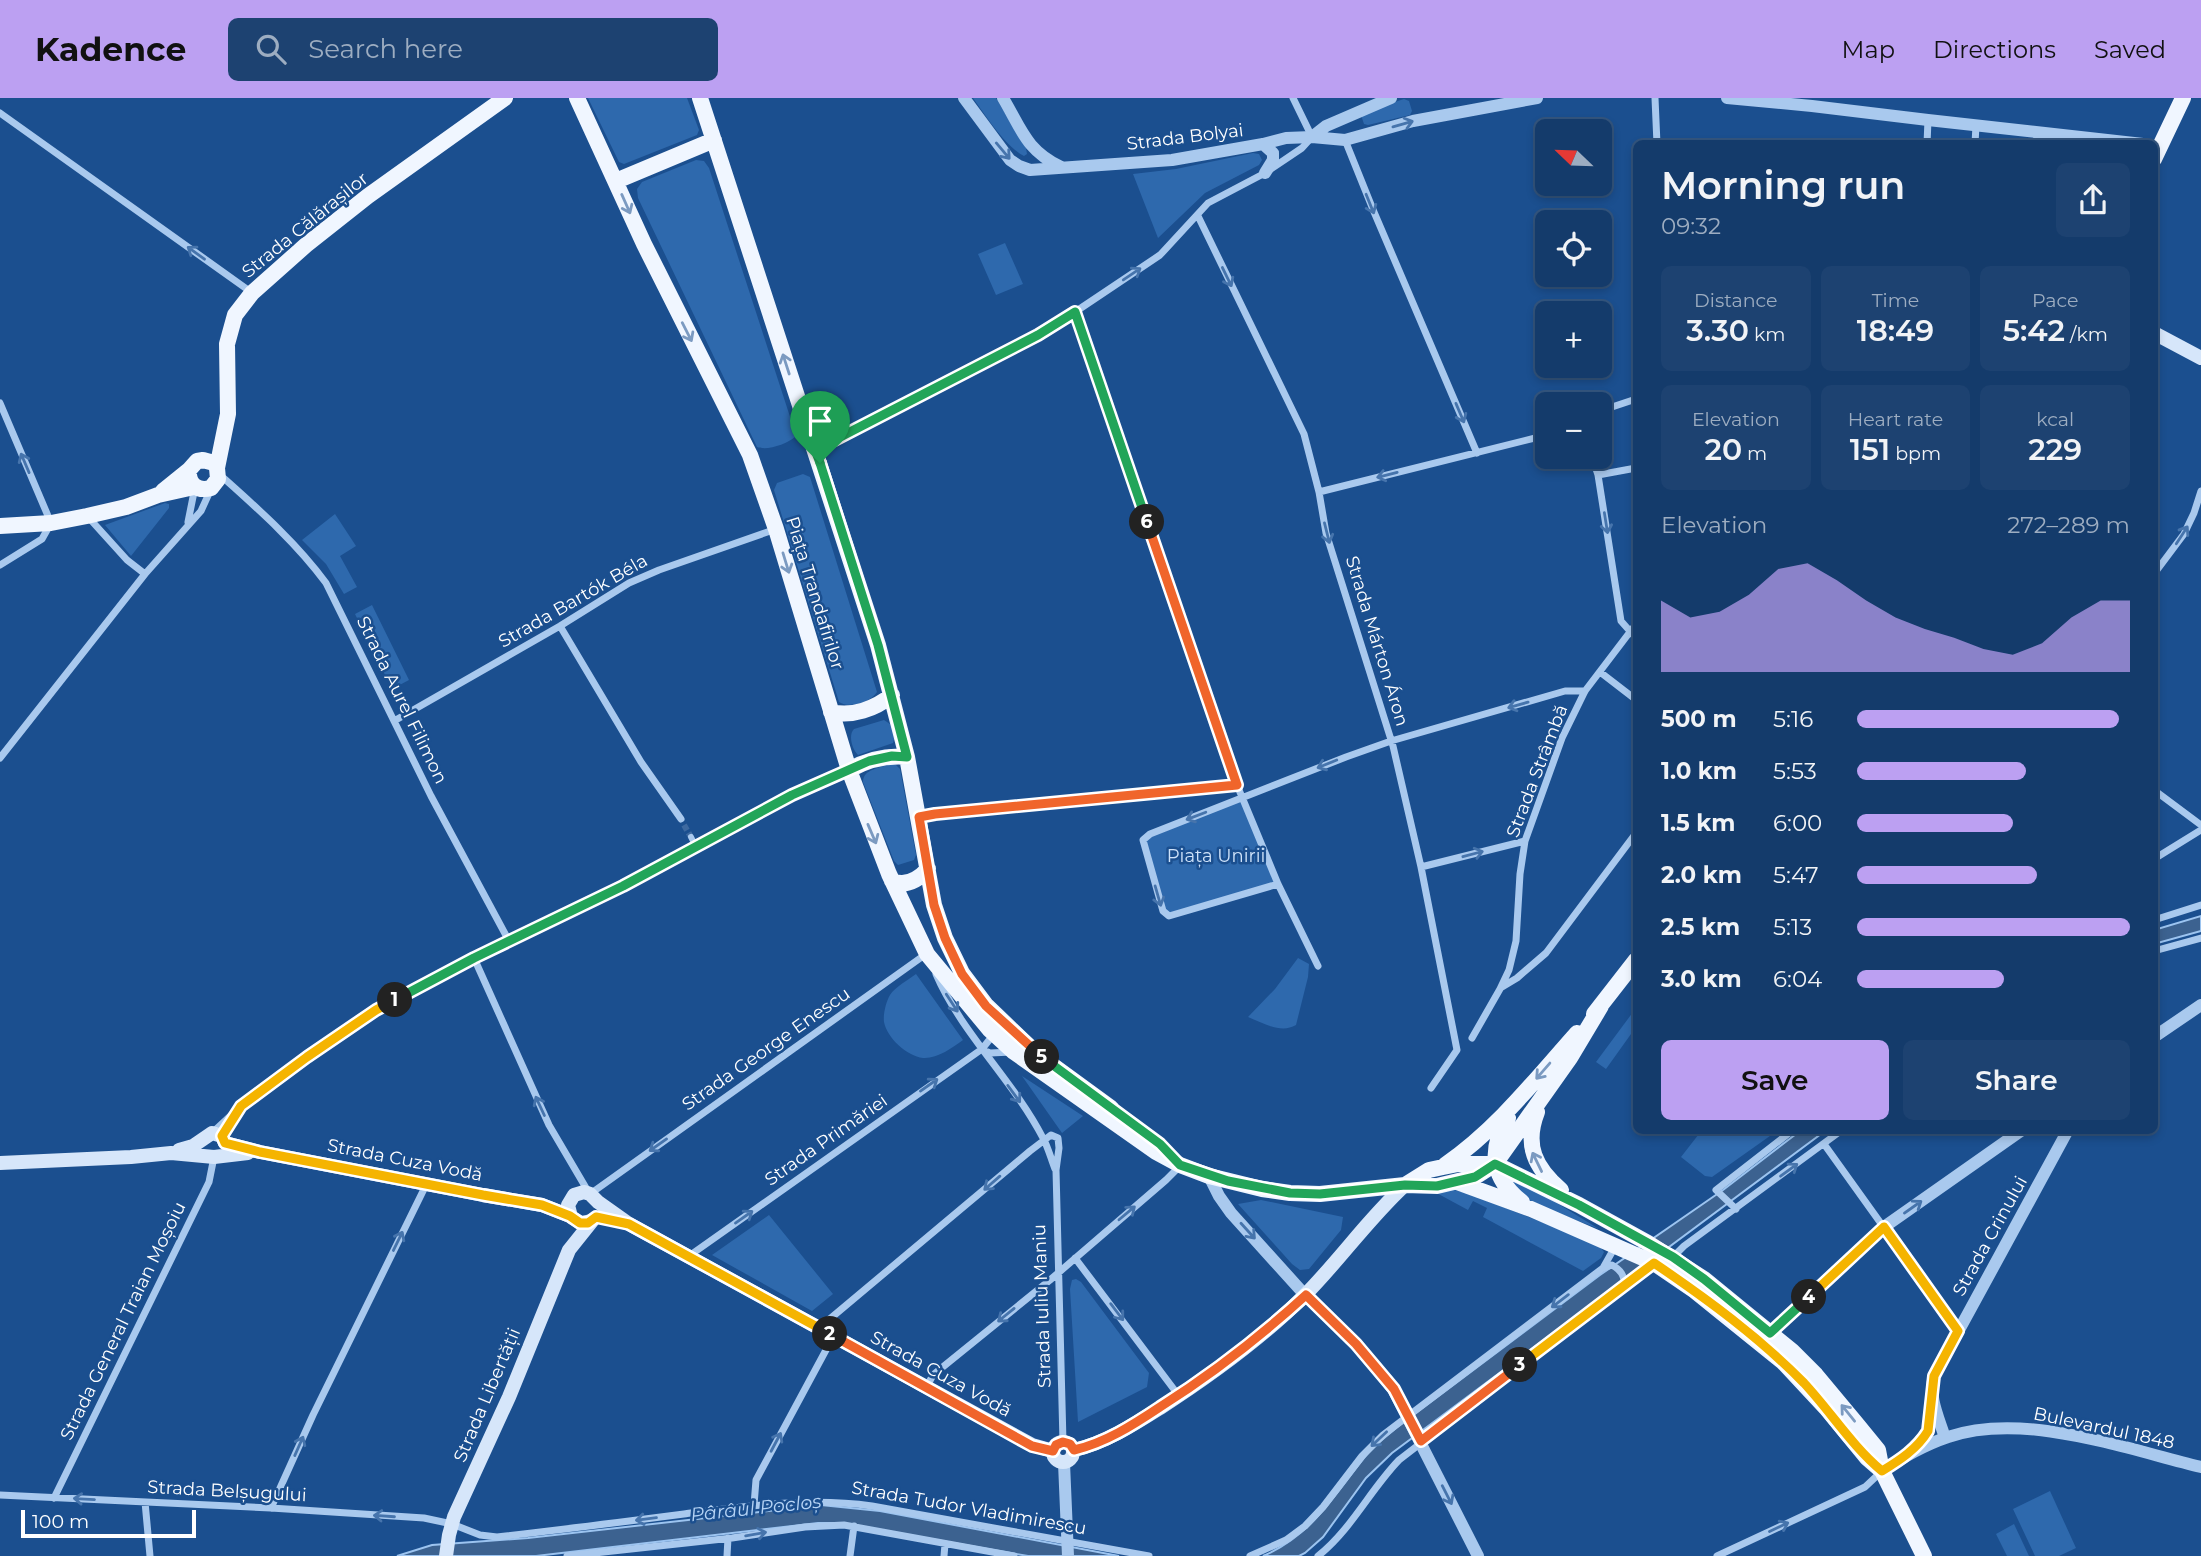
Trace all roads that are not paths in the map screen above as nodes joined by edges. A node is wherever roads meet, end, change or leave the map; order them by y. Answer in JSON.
{"nodes":[{"id":1,"x":505,"y":98,"type":"edge"},
{"id":2,"x":577,"y":98,"type":"edge"},
{"id":3,"x":700,"y":98,"type":"edge"},
{"id":4,"x":964,"y":98,"type":"edge"},
{"id":5,"x":1003,"y":98,"type":"edge"},
{"id":6,"x":1293,"y":98,"type":"edge"},
{"id":7,"x":1391,"y":98,"type":"edge"},
{"id":8,"x":1537,"y":98,"type":"edge"},
{"id":9,"x":1655,"y":98,"type":"edge"},
{"id":10,"x":1727,"y":98,"type":"edge"},
{"id":11,"x":1817,"y":98,"type":"edge"},
{"id":12,"x":2183,"y":98,"type":"edge"},
{"id":13,"x":0,"y":113,"type":"edge"},
{"id":14,"x":1872,"y":114,"type":"junction"},
{"id":15,"x":1351,"y":116,"type":"junction"},
{"id":16,"x":1928,"y":120,"type":"junction"},
{"id":17,"x":1976,"y":125,"type":"junction"},
{"id":18,"x":1312,"y":137,"type":"junction"},
{"id":19,"x":714,"y":140,"type":"junction"},
{"id":20,"x":1345,"y":140,"type":"junction"},
{"id":21,"x":1657,"y":140,"type":"edge"},
{"id":22,"x":1927,"y":140,"type":"edge"},
{"id":23,"x":1975,"y":140,"type":"edge"},
{"id":24,"x":2108,"y":140,"type":"edge"},
{"id":25,"x":1263,"y":144,"type":"junction"},
{"id":26,"x":2158,"y":146,"type":"edge"},
{"id":27,"x":1061,"y":167,"type":"junction"},
{"id":28,"x":1265,"y":173,"type":"junction"},
{"id":29,"x":616,"y":181,"type":"junction"},
{"id":30,"x":1198,"y":216,"type":"junction"},
{"id":31,"x":251,"y":293,"type":"junction"},
{"id":32,"x":1075,"y":312,"type":"junction"},
{"id":33,"x":2158,"y":335,"type":"edge"},
{"id":34,"x":2201,"y":358,"type":"edge"},
{"id":35,"x":1633,"y":400,"type":"edge"},
{"id":36,"x":0,"y":403,"type":"edge"},
{"id":37,"x":1612,"y":407,"type":"edge"},
{"id":38,"x":1535,"y":438,"type":"edge"},
{"id":39,"x":815,"y":450,"type":"junction"},
{"id":40,"x":1478,"y":453,"type":"junction"},
{"id":41,"x":1596,"y":469,"type":"edge"},
{"id":42,"x":1633,"y":469,"type":"edge"},
{"id":43,"x":190,"y":470,"type":"junction"},
{"id":44,"x":213,"y":474,"type":"junction"},
{"id":45,"x":1598,"y":475,"type":"junction"},
{"id":46,"x":194,"y":487,"type":"junction"},
{"id":47,"x":2201,"y":491,"type":"edge"},
{"id":48,"x":1319,"y":492,"type":"junction"},
{"id":49,"x":158,"y":495,"type":"junction"},
{"id":50,"x":87,"y":516,"type":"junction"},
{"id":51,"x":51,"y":523,"type":"junction"},
{"id":52,"x":188,"y":523,"type":"junction"},
{"id":53,"x":0,"y":526,"type":"edge"},
{"id":54,"x":776,"y":529,"type":"junction"},
{"id":55,"x":2158,"y":561,"type":"edge"},
{"id":56,"x":0,"y":565,"type":"edge"},
{"id":57,"x":145,"y":574,"type":"junction"},
{"id":58,"x":560,"y":626,"type":"junction"},
{"id":59,"x":1633,"y":628,"type":"edge"},
{"id":60,"x":1630,"y":631,"type":"junction"},
{"id":61,"x":1633,"y":634,"type":"edge"},
{"id":62,"x":1600,"y":672,"type":"junction"},
{"id":63,"x":1585,"y":691,"type":"junction"},
{"id":64,"x":892,"y":695,"type":"junction"},
{"id":65,"x":1633,"y":697,"type":"edge"},
{"id":66,"x":831,"y":712,"type":"junction"},
{"id":67,"x":394,"y":721,"type":"junction"},
{"id":68,"x":1391,"y":741,"type":"junction"},
{"id":69,"x":907,"y":757,"type":"junction"},
{"id":70,"x":0,"y":758,"type":"edge"},
{"id":71,"x":849,"y":770,"type":"junction"},
{"id":72,"x":1237,"y":785,"type":"junction"},
{"id":73,"x":2158,"y":793,"type":"edge"},
{"id":74,"x":1242,"y":798,"type":"junction"},
{"id":75,"x":919,"y":817,"type":"junction"},
{"id":76,"x":682,"y":822,"type":"tunnel mouth"},
{"id":77,"x":2201,"y":827,"type":"edge"},
{"id":78,"x":1633,"y":837,"type":"edge"},
{"id":79,"x":691,"y":838,"type":"tunnel mouth"},
{"id":80,"x":1525,"y":841,"type":"junction"},
{"id":81,"x":696,"y":847,"type":"junction"},
{"id":82,"x":2158,"y":856,"type":"edge"},
{"id":83,"x":1421,"y":867,"type":"junction"},
{"id":84,"x":928,"y":869,"type":"junction"},
{"id":85,"x":892,"y":881,"type":"junction"},
{"id":86,"x":1278,"y":884,"type":"junction"},
{"id":87,"x":2201,"y":905,"type":"edge"},
{"id":88,"x":2158,"y":919,"type":"edge"},
{"id":89,"x":2201,"y":938,"type":"edge"},
{"id":90,"x":509,"y":941,"type":"junction"},
{"id":91,"x":2158,"y":950,"type":"edge"},
{"id":92,"x":927,"y":954,"type":"junction"},
{"id":93,"x":474,"y":958,"type":"junction"},
{"id":94,"x":1633,"y":964,"type":"edge"},
{"id":95,"x":1318,"y":966,"type":"dead end"},
{"id":96,"x":962,"y":974,"type":"junction"},
{"id":97,"x":1502,"y":987,"type":"junction"},
{"id":98,"x":2201,"y":1004,"type":"edge"},
{"id":99,"x":1601,"y":1006,"type":"junction"},
{"id":100,"x":995,"y":1014,"type":"junction"},
{"id":101,"x":992,"y":1032,"type":"junction"},
{"id":102,"x":2158,"y":1034,"type":"edge"},
{"id":103,"x":1472,"y":1038,"type":"dead end"},
{"id":104,"x":982,"y":1049,"type":"junction"},
{"id":105,"x":1014,"y":1052,"type":"junction"},
{"id":106,"x":1431,"y":1088,"type":"dead end"},
{"id":107,"x":1519,"y":1101,"type":"junction"},
{"id":108,"x":1540,"y":1103,"type":"junction"},
{"id":109,"x":1788,"y":1134,"type":"edge"},
{"id":110,"x":1837,"y":1134,"type":"edge"},
{"id":111,"x":2016,"y":1134,"type":"edge"},
{"id":112,"x":2066,"y":1134,"type":"edge"},
{"id":113,"x":1044,"y":1139,"type":"junction"},
{"id":114,"x":1824,"y":1144,"type":"junction"},
{"id":115,"x":215,"y":1145,"type":"junction"},
{"id":116,"x":0,"y":1163,"type":"edge"},
{"id":117,"x":1495,"y":1164,"type":"junction"},
{"id":118,"x":1180,"y":1165,"type":"junction"},
{"id":119,"x":1443,"y":1167,"type":"junction"},
{"id":120,"x":575,"y":1169,"type":"junction"},
{"id":121,"x":1056,"y":1170,"type":"junction"},
{"id":122,"x":1209,"y":1176,"type":"junction"},
{"id":123,"x":1454,"y":1182,"type":"junction"},
{"id":124,"x":426,"y":1185,"type":"junction"},
{"id":125,"x":1405,"y":1185,"type":"junction"},
{"id":126,"x":585,"y":1196,"type":"junction"},
{"id":127,"x":542,"y":1205,"type":"junction"},
{"id":128,"x":1579,"y":1205,"type":"junction"},
{"id":129,"x":1531,"y":1209,"type":"junction"},
{"id":130,"x":1736,"y":1209,"type":"junction"},
{"id":131,"x":571,"y":1216,"type":"junction"},
{"id":132,"x":594,"y":1219,"type":"junction"},
{"id":133,"x":629,"y":1224,"type":"junction"},
{"id":134,"x":1884,"y":1227,"type":"junction"},
{"id":135,"x":1616,"y":1245,"type":"junction"},
{"id":136,"x":569,"y":1250,"type":"junction"},
{"id":137,"x":688,"y":1256,"type":"junction"},
{"id":138,"x":1673,"y":1257,"type":"junction"},
{"id":139,"x":1075,"y":1258,"type":"junction"},
{"id":140,"x":1654,"y":1263,"type":"junction"},
{"id":141,"x":1603,"y":1268,"type":"junction"},
{"id":142,"x":1059,"y":1272,"type":"junction"},
{"id":143,"x":1625,"y":1286,"type":"junction"},
{"id":144,"x":1306,"y":1295,"type":"junction"},
{"id":145,"x":819,"y":1328,"type":"junction"},
{"id":146,"x":1958,"y":1331,"type":"junction"},
{"id":147,"x":1770,"y":1333,"type":"junction"},
{"id":148,"x":833,"y":1336,"type":"junction"},
{"id":149,"x":925,"y":1388,"type":"junction"},
{"id":150,"x":1179,"y":1396,"type":"junction"},
{"id":151,"x":1932,"y":1398,"type":"junction"},
{"id":152,"x":1407,"y":1417,"type":"junction"},
{"id":153,"x":1419,"y":1438,"type":"junction"},
{"id":154,"x":1945,"y":1438,"type":"junction"},
{"id":155,"x":1063,"y":1448,"type":"junction"},
{"id":156,"x":1910,"y":1452,"type":"junction"},
{"id":157,"x":1064,"y":1463,"type":"joint"},
{"id":158,"x":2201,"y":1467,"type":"edge"},
{"id":159,"x":1882,"y":1471,"type":"junction"},
{"id":160,"x":0,"y":1495,"type":"edge"},
{"id":161,"x":54,"y":1498,"type":"junction"},
{"id":162,"x":145,"y":1502,"type":"junction"},
{"id":163,"x":754,"y":1505,"type":"junction"},
{"id":164,"x":271,"y":1508,"type":"junction"},
{"id":165,"x":452,"y":1524,"type":"junction"},
{"id":166,"x":853,"y":1526,"type":"junction"},
{"id":167,"x":727,"y":1538,"type":"junction"},
{"id":168,"x":946,"y":1544,"type":"junction"},
{"id":169,"x":1068,"y":1548,"type":"edge"},
{"id":170,"x":446,"y":1549,"type":"edge"},
{"id":171,"x":150,"y":1556,"type":"edge"},
{"id":172,"x":567,"y":1556,"type":"edge"},
{"id":173,"x":727,"y":1556,"type":"edge"},
{"id":174,"x":850,"y":1556,"type":"edge"},
{"id":175,"x":944,"y":1556,"type":"edge"},
{"id":176,"x":1014,"y":1556,"type":"edge"},
{"id":177,"x":1149,"y":1556,"type":"edge"},
{"id":178,"x":1250,"y":1556,"type":"edge"},
{"id":179,"x":1318,"y":1556,"type":"edge"},
{"id":180,"x":1478,"y":1556,"type":"edge"},
{"id":181,"x":1717,"y":1556,"type":"edge"},
{"id":182,"x":1924,"y":1556,"type":"edge"}],
"edges":[{"from":1,"to":31,"type":"main road","name":"Strada Călărașilor"},
{"from":2,"to":29,"type":"main road","name":"Piața Trandafirilor"},
{"from":3,"to":19,"type":"main road"},
{"from":4,"to":27,"type":"street","name":"Strada Bolyai","one_way":true},
{"from":5,"to":27,"type":"street"},
{"from":6,"to":18,"type":"street"},
{"from":7,"to":15,"type":"street","name":"Strada Bolyai"},
{"from":20,"to":8,"type":"street","name":"Strada Bolyai","one_way":true},
{"from":9,"to":21,"type":"street"},
{"from":10,"to":14,"type":"street"},
{"from":11,"to":14,"type":"street"},
{"from":12,"to":26,"type":"main road"},
{"from":31,"to":13,"type":"street","one_way":true},
{"from":14,"to":16,"type":"street"},
{"from":15,"to":18,"type":"street","name":"Strada Bolyai"},
{"from":15,"to":20,"type":"street"},
{"from":16,"to":17,"type":"street"},
{"from":16,"to":22,"type":"street"},
{"from":17,"to":23,"type":"street"},
{"from":17,"to":24,"type":"street"},
{"from":18,"to":20,"type":"street","name":"Strada Bolyai"},
{"from":18,"to":25,"type":"street","name":"Strada Bolyai"},
{"from":18,"to":28,"type":"street","name":"Strada Bolyai"},
{"from":19,"to":29,"type":"main road"},
{"from":39,"to":19,"type":"main road","one_way":true},
{"from":20,"to":40,"type":"street","one_way":true},
{"from":25,"to":27,"type":"street","name":"Strada Bolyai"},
{"from":25,"to":28,"type":"street"},
{"from":28,"to":30,"type":"street","name":"Strada Bolyai"},
{"from":29,"to":54,"type":"main road","name":"Piața Trandafirilor","one_way":true},
{"from":32,"to":30,"type":"street","name":"Strada Bolyai","one_way":true},
{"from":30,"to":48,"type":"street","name":"Strada Márton Áron","one_way":true},
{"from":31,"to":44,"type":"main road","name":"Strada Călărașilor"},
{"from":32,"to":39,"type":"street","name":"Strada Bolyai"},
{"from":32,"to":72,"type":"street"},
{"from":33,"to":34,"type":"main road"},
{"from":35,"to":37,"type":"street"},
{"from":51,"to":36,"type":"street","one_way":true},
{"from":38,"to":40,"type":"street"},
{"from":39,"to":64,"type":"main road"},
{"from":40,"to":48,"type":"street","one_way":true},
{"from":41,"to":45,"type":"street"},
{"from":42,"to":45,"type":"street"},
{"from":43,"to":44,"type":"main road","name":"Strada Călărașilor"},
{"from":43,"to":46,"type":"main road"},
{"from":43,"to":49,"type":"main road"},
{"from":44,"to":46,"type":"main road"},
{"from":44,"to":52,"type":"street"},
{"from":44,"to":67,"type":"street","name":"Strada Aurel Filimon"},
{"from":45,"to":60,"type":"street","one_way":true},
{"from":46,"to":49,"type":"main road"},
{"from":46,"to":52,"type":"street"},
{"from":55,"to":47,"type":"street","one_way":true},
{"from":48,"to":68,"type":"street","name":"Strada Márton Áron","one_way":true},
{"from":49,"to":50,"type":"main road"},
{"from":50,"to":51,"type":"main road"},
{"from":50,"to":57,"type":"street"},
{"from":51,"to":53,"type":"main road"},
{"from":51,"to":56,"type":"street"},
{"from":52,"to":57,"type":"street"},
{"from":54,"to":58,"type":"street","name":"Strada Bartók Béla"},
{"from":54,"to":66,"type":"main road","name":"Piața Trandafirilor","one_way":true},
{"from":57,"to":70,"type":"street"},
{"from":58,"to":67,"type":"street","name":"Strada Bartók Béla"},
{"from":58,"to":76,"type":"street"},
{"from":59,"to":60,"type":"street","name":"Strada Strâmbă"},
{"from":60,"to":61,"type":"street"},
{"from":60,"to":62,"type":"street","name":"Strada Strâmbă"},
{"from":62,"to":63,"type":"street","name":"Strada Strâmbă"},
{"from":62,"to":65,"type":"street"},
{"from":63,"to":68,"type":"street","one_way":true},
{"from":63,"to":80,"type":"street","name":"Strada Strâmbă"},
{"from":64,"to":66,"type":"main road"},
{"from":64,"to":69,"type":"main road"},
{"from":66,"to":71,"type":"main road","name":"Piața Trandafirilor"},
{"from":67,"to":90,"type":"street","name":"Strada Aurel Filimon"},
{"from":68,"to":74,"type":"street","one_way":true},
{"from":68,"to":83,"type":"street","name":"Strada Márton Áron"},
{"from":69,"to":71,"type":"main road"},
{"from":69,"to":75,"type":"main road"},
{"from":71,"to":81,"type":"street"},
{"from":71,"to":85,"type":"main road","name":"Piața Trandafirilor","one_way":true},
{"from":72,"to":74,"type":"street"},
{"from":72,"to":75,"type":"street"},
{"from":73,"to":77,"type":"street"},
{"from":74,"to":86,"type":"street"},
{"from":74,"to":86,"type":"street","one_way":true},
{"from":75,"to":84,"type":"main road"},
{"from":77,"to":82,"type":"street"},
{"from":78,"to":97,"type":"street","name":"Strada Strâmbă"},
{"from":79,"to":81,"type":"street"},
{"from":83,"to":80,"type":"street","one_way":true},
{"from":80,"to":97,"type":"street","name":"Strada Strâmbă"},
{"from":81,"to":90,"type":"street"},
{"from":83,"to":106,"type":"street","name":"Strada Márton Áron"},
{"from":84,"to":85,"type":"main road"},
{"from":84,"to":96,"type":"main road"},
{"from":85,"to":92,"type":"main road","name":"Piața Trandafirilor"},
{"from":86,"to":95,"type":"street"},
{"from":87,"to":88,"type":"street"},
{"from":89,"to":91,"type":"street"},
{"from":90,"to":93,"type":"street"},
{"from":92,"to":96,"type":"street"},
{"from":92,"to":101,"type":"main road","name":"Piața Trandafirilor"},
{"from":92,"to":104,"type":"street","name":"Strada Iuliu Maniu","one_way":true},
{"from":92,"to":126,"type":"street","name":"Strada George Enescu","one_way":true},
{"from":93,"to":115,"type":"street","name":"Strada General Traian Moșoiu"},
{"from":120,"to":93,"type":"street","one_way":true},
{"from":94,"to":99,"type":"main road"},
{"from":96,"to":100,"type":"main road"},
{"from":97,"to":103,"type":"street","name":"Strada Strâmbă"},
{"from":98,"to":102,"type":"street"},
{"from":99,"to":107,"type":"main road","one_way":true},
{"from":99,"to":108,"type":"main road"},
{"from":100,"to":101,"type":"street"},
{"from":100,"to":118,"type":"main road"},
{"from":101,"to":104,"type":"street"},
{"from":101,"to":105,"type":"main road","name":"Piața Trandafirilor"},
{"from":104,"to":105,"type":"street"},
{"from":104,"to":113,"type":"street","name":"Strada Iuliu Maniu","one_way":true},
{"from":137,"to":104,"type":"street","name":"Strada Primăriei","one_way":true},
{"from":105,"to":118,"type":"main road","name":"Piața Trandafirilor"},
{"from":107,"to":117,"type":"main road"},
{"from":107,"to":119,"type":"main road"},
{"from":108,"to":117,"type":"main road"},
{"from":128,"to":108,"type":"main road","one_way":true},
{"from":109,"to":130,"type":"street"},
{"from":110,"to":114,"type":"street"},
{"from":134,"to":111,"type":"street","one_way":true},
{"from":112,"to":146,"type":"street","name":"Strada Crinului"},
{"from":113,"to":121,"type":"street","name":"Strada Iuliu Maniu"},
{"from":113,"to":121,"type":"street","name":"Strada Iuliu Maniu"},
{"from":113,"to":145,"type":"street","one_way":true},
{"from":130,"to":114,"type":"street","one_way":true},
{"from":114,"to":134,"type":"street"},
{"from":115,"to":116,"type":"main road","name":"Strada Cuza Vodă"},
{"from":115,"to":124,"type":"main road","name":"Strada Cuza Vodă"},
{"from":115,"to":161,"type":"street","name":"Strada General Traian Moșoiu"},
{"from":117,"to":119,"type":"main road"},
{"from":117,"to":123,"type":"main road"},
{"from":117,"to":128,"type":"main road"},
{"from":117,"to":129,"type":"main road"},
{"from":118,"to":122,"type":"main road"},
{"from":139,"to":118,"type":"street","one_way":true},
{"from":119,"to":125,"type":"main road"},
{"from":120,"to":126,"type":"street"},
{"from":120,"to":126,"type":"street"},
{"from":121,"to":142,"type":"street","name":"Strada Iuliu Maniu"},
{"from":122,"to":125,"type":"main road"},
{"from":122,"to":144,"type":"street","one_way":true},
{"from":123,"to":125,"type":"main road"},
{"from":123,"to":129,"type":"main road"},
{"from":124,"to":127,"type":"main road","name":"Strada Cuza Vodă"},
{"from":164,"to":124,"type":"street","one_way":true},
{"from":125,"to":144,"type":"main road"},
{"from":126,"to":127,"type":"main road","name":"Strada Cuza Vodă"},
{"from":126,"to":131,"type":"main road"},
{"from":126,"to":132,"type":"main road"},
{"from":126,"to":133,"type":"main road","name":"Strada Cuza Vodă"},
{"from":127,"to":131,"type":"main road","name":"Strada Cuza Vodă"},
{"from":128,"to":138,"type":"main road"},
{"from":129,"to":135,"type":"main road"},
{"from":130,"to":138,"type":"street"},
{"from":131,"to":132,"type":"main road"},
{"from":131,"to":136,"type":"main road","name":"Strada Libertății"},
{"from":132,"to":133,"type":"main road","name":"Strada Cuza Vodă"},
{"from":132,"to":136,"type":"main road","name":"Strada Libertății"},
{"from":133,"to":137,"type":"main road","name":"Strada Cuza Vodă"},
{"from":134,"to":146,"type":"street"},
{"from":134,"to":147,"type":"street"},
{"from":135,"to":140,"type":"main road"},
{"from":135,"to":141,"type":"street"},
{"from":136,"to":165,"type":"main road","name":"Strada Libertății"},
{"from":137,"to":145,"type":"main road","name":"Strada Cuza Vodă"},
{"from":138,"to":147,"type":"main road"},
{"from":139,"to":142,"type":"street"},
{"from":139,"to":150,"type":"street","one_way":true},
{"from":140,"to":143,"type":"street"},
{"from":140,"to":159,"type":"main road"},
{"from":141,"to":143,"type":"street"},
{"from":141,"to":152,"type":"street","one_way":true},
{"from":142,"to":149,"type":"street","one_way":true},
{"from":142,"to":155,"type":"street","name":"Strada Iuliu Maniu"},
{"from":143,"to":153,"type":"street"},
{"from":144,"to":150,"type":"main road"},
{"from":144,"to":152,"type":"street"},
{"from":145,"to":148,"type":"main road","name":"Strada Cuza Vodă"},
{"from":146,"to":151,"type":"street","name":"Strada Crinului"},
{"from":159,"to":147,"type":"main road","one_way":true},
{"from":148,"to":149,"type":"main road","name":"Strada Cuza Vodă"},
{"from":163,"to":148,"type":"street","one_way":true},
{"from":149,"to":155,"type":"main road","name":"Strada Cuza Vodă"},
{"from":150,"to":155,"type":"main road"},
{"from":151,"to":154,"type":"street"},
{"from":151,"to":156,"type":"street","name":"Strada Crinului"},
{"from":152,"to":153,"type":"street"},
{"from":152,"to":178,"type":"street","one_way":true},
{"from":153,"to":179,"type":"street"},
{"from":153,"to":180,"type":"street","one_way":true},
{"from":154,"to":156,"type":"street","name":"Bulevardul 1848"},
{"from":154,"to":158,"type":"street","name":"Bulevardul 1848"},
{"from":155,"to":157,"type":"main road"},
{"from":156,"to":159,"type":"street","name":"Bulevardul 1848"},
{"from":157,"to":169,"type":"street"},
{"from":181,"to":159,"type":"street","one_way":true},
{"from":159,"to":182,"type":"main road"},
{"from":160,"to":161,"type":"street","name":"Strada Belșugului"},
{"from":162,"to":161,"type":"street","name":"Strada Belșugului","one_way":true},
{"from":162,"to":164,"type":"street","name":"Strada Belșugului"},
{"from":162,"to":171,"type":"street"},
{"from":163,"to":165,"type":"street","name":"Strada Tudor Vladimirescu","one_way":true},
{"from":163,"to":169,"type":"street","name":"Strada Tudor Vladimirescu"},
{"from":165,"to":164,"type":"street","name":"Strada Belșugului","one_way":true},
{"from":165,"to":170,"type":"main road","name":"Strada Libertății"},
{"from":167,"to":166,"type":"street","one_way":true},
{"from":166,"to":168,"type":"street"},
{"from":166,"to":174,"type":"street"},
{"from":167,"to":172,"type":"street"},
{"from":167,"to":173,"type":"street"},
{"from":168,"to":175,"type":"street"},
{"from":168,"to":176,"type":"street"},
{"from":169,"to":177,"type":"street","name":"Strada Tudor Vladimirescu"}]}
